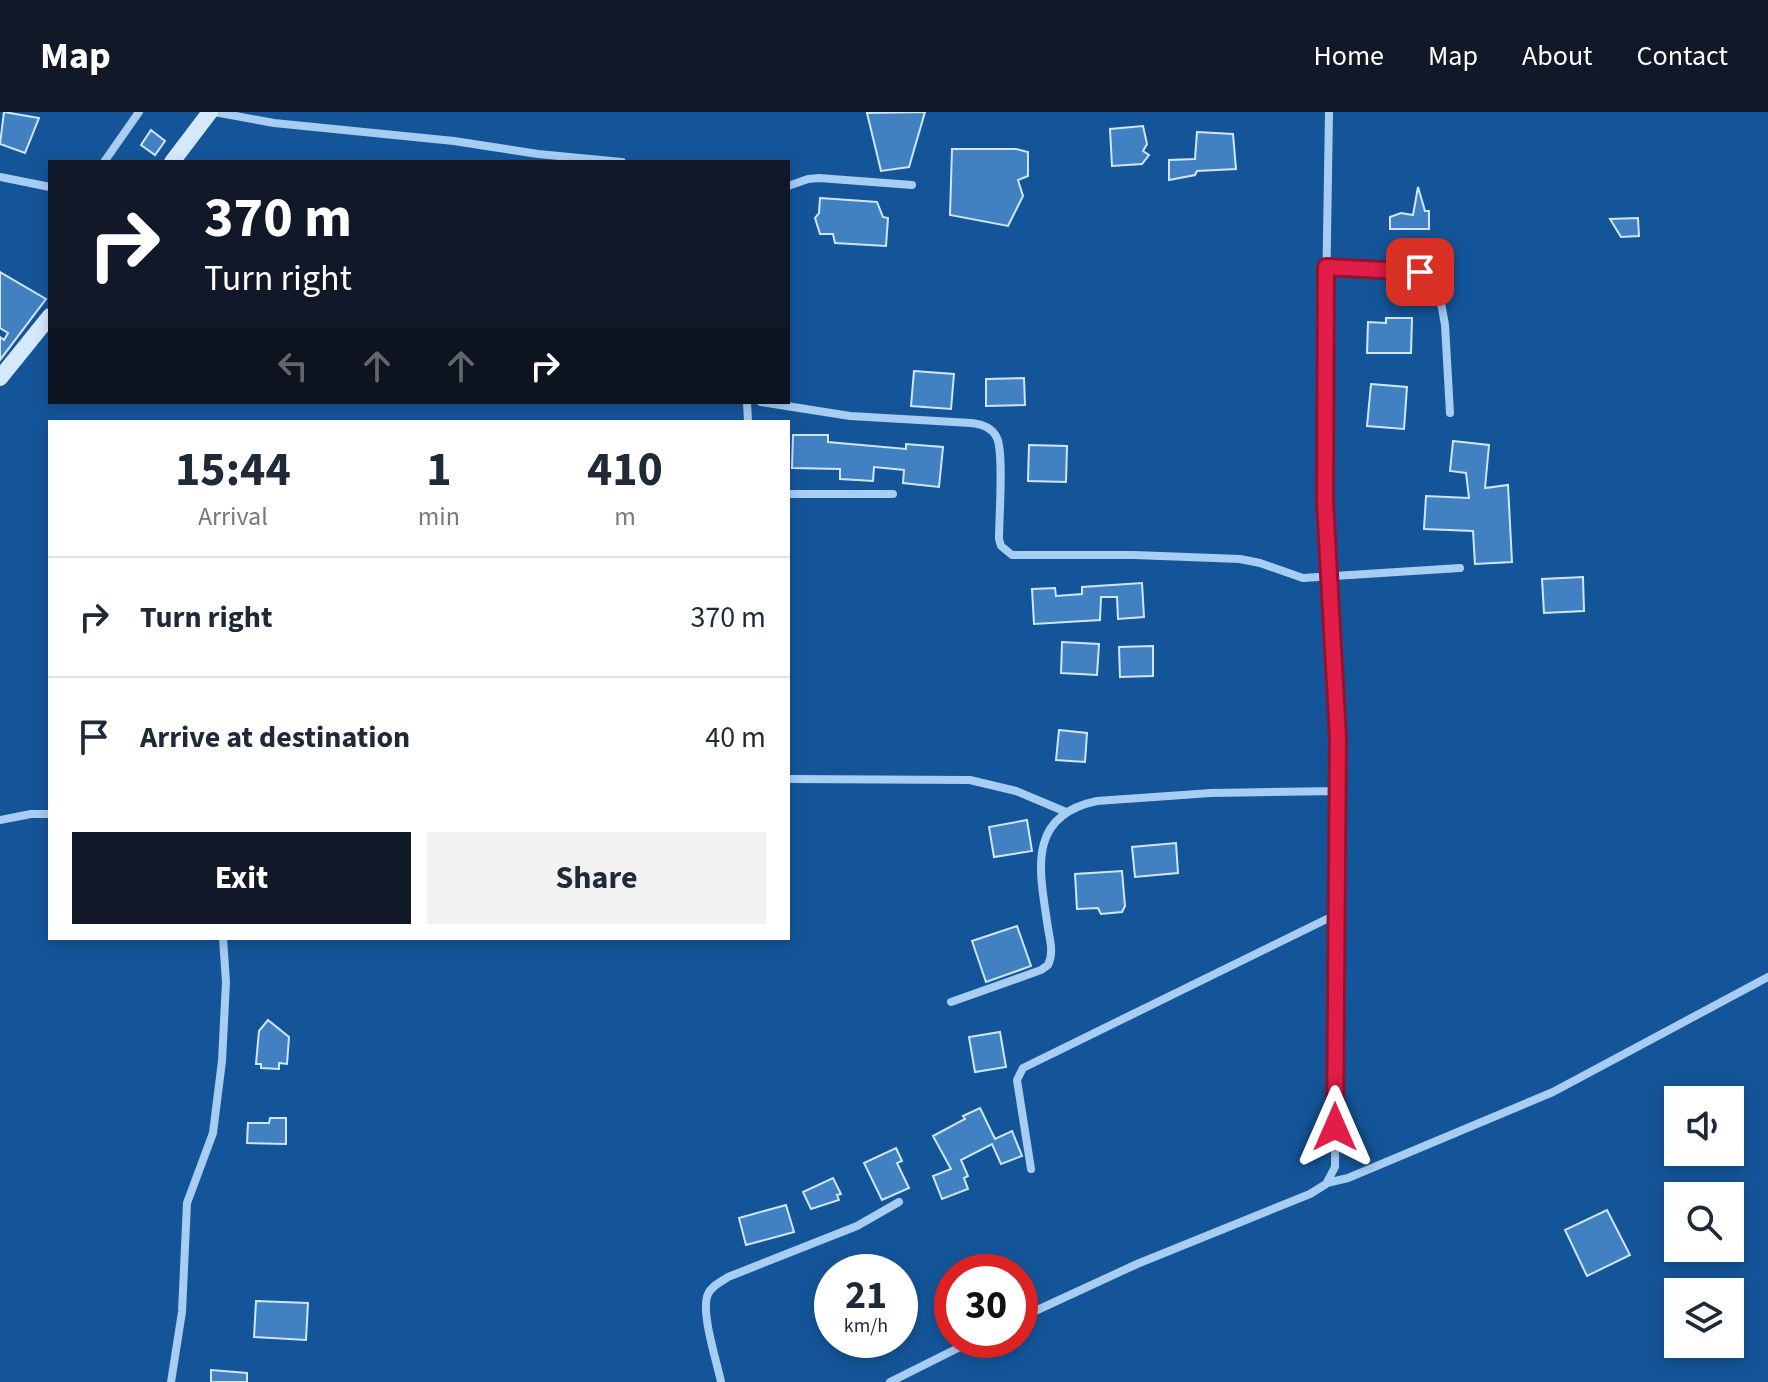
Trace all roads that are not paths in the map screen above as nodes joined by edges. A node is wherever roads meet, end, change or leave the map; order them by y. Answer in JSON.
{"nodes":[{"id":1,"x":139,"y":112,"type":"edge"},
{"id":2,"x":212,"y":112,"type":"edge"},
{"id":3,"x":1329,"y":112,"type":"edge"},
{"id":4,"x":105,"y":160,"type":"edge"},
{"id":5,"x":174,"y":160,"type":"edge"},
{"id":6,"x":601,"y":160,"type":"edge"},
{"id":7,"x":0,"y":177,"type":"edge"},
{"id":8,"x":790,"y":185,"type":"edge"},
{"id":9,"x":912,"y":185,"type":"dead end"},
{"id":10,"x":48,"y":187,"type":"edge"},
{"id":11,"x":1326,"y":267,"type":"junction"},
{"id":12,"x":48,"y":318,"type":"edge"},
{"id":13,"x":0,"y":378,"type":"edge"},
{"id":14,"x":774,"y":404,"type":"edge"},
{"id":15,"x":1450,"y":413,"type":"dead end"},
{"id":16,"x":790,"y":494,"type":"edge"},
{"id":17,"x":893,"y":494,"type":"dead end"},
{"id":18,"x":1460,"y":568,"type":"dead end"},
{"id":19,"x":1328,"y":578,"type":"junction"},
{"id":20,"x":790,"y":779,"type":"edge"},
{"id":21,"x":1338,"y":791,"type":"junction"},
{"id":22,"x":1066,"y":812,"type":"junction"},
{"id":23,"x":48,"y":814,"type":"edge"},
{"id":24,"x":0,"y":820,"type":"edge"},
{"id":25,"x":1335,"y":915,"type":"junction"},
{"id":26,"x":223,"y":940,"type":"edge"},
{"id":27,"x":1768,"y":977,"type":"edge"},
{"id":28,"x":951,"y":1002,"type":"dead end"},
{"id":29,"x":1031,"y":1169,"type":"dead end"},
{"id":30,"x":1326,"y":1184,"type":"junction"},
{"id":31,"x":899,"y":1202,"type":"dead end"},
{"id":32,"x":1038,"y":1310,"type":"edge"},
{"id":33,"x":938,"y":1358,"type":"edge"},
{"id":34,"x":171,"y":1382,"type":"edge"},
{"id":35,"x":721,"y":1382,"type":"edge"},
{"id":36,"x":890,"y":1382,"type":"edge"}],
"edges":[{"from":1,"to":4,"type":"street"},
{"from":2,"to":5,"type":"street"},
{"from":2,"to":6,"type":"street"},
{"from":3,"to":11,"type":"street"},
{"from":7,"to":10,"type":"street"},
{"from":8,"to":9,"type":"street"},
{"from":11,"to":15,"type":"street"},
{"from":11,"to":19,"type":"street"},
{"from":12,"to":13,"type":"street"},
{"from":14,"to":19,"type":"street"},
{"from":16,"to":17,"type":"street"},
{"from":18,"to":19,"type":"street"},
{"from":19,"to":21,"type":"street"},
{"from":20,"to":22,"type":"street"},
{"from":21,"to":22,"type":"street"},
{"from":21,"to":25,"type":"street"},
{"from":22,"to":28,"type":"street"},
{"from":23,"to":24,"type":"street"},
{"from":25,"to":29,"type":"street"},
{"from":25,"to":30,"type":"street"},
{"from":26,"to":34,"type":"street"},
{"from":27,"to":30,"type":"street"},
{"from":30,"to":32,"type":"street"},
{"from":31,"to":35,"type":"street"},
{"from":33,"to":36,"type":"street"}]}
